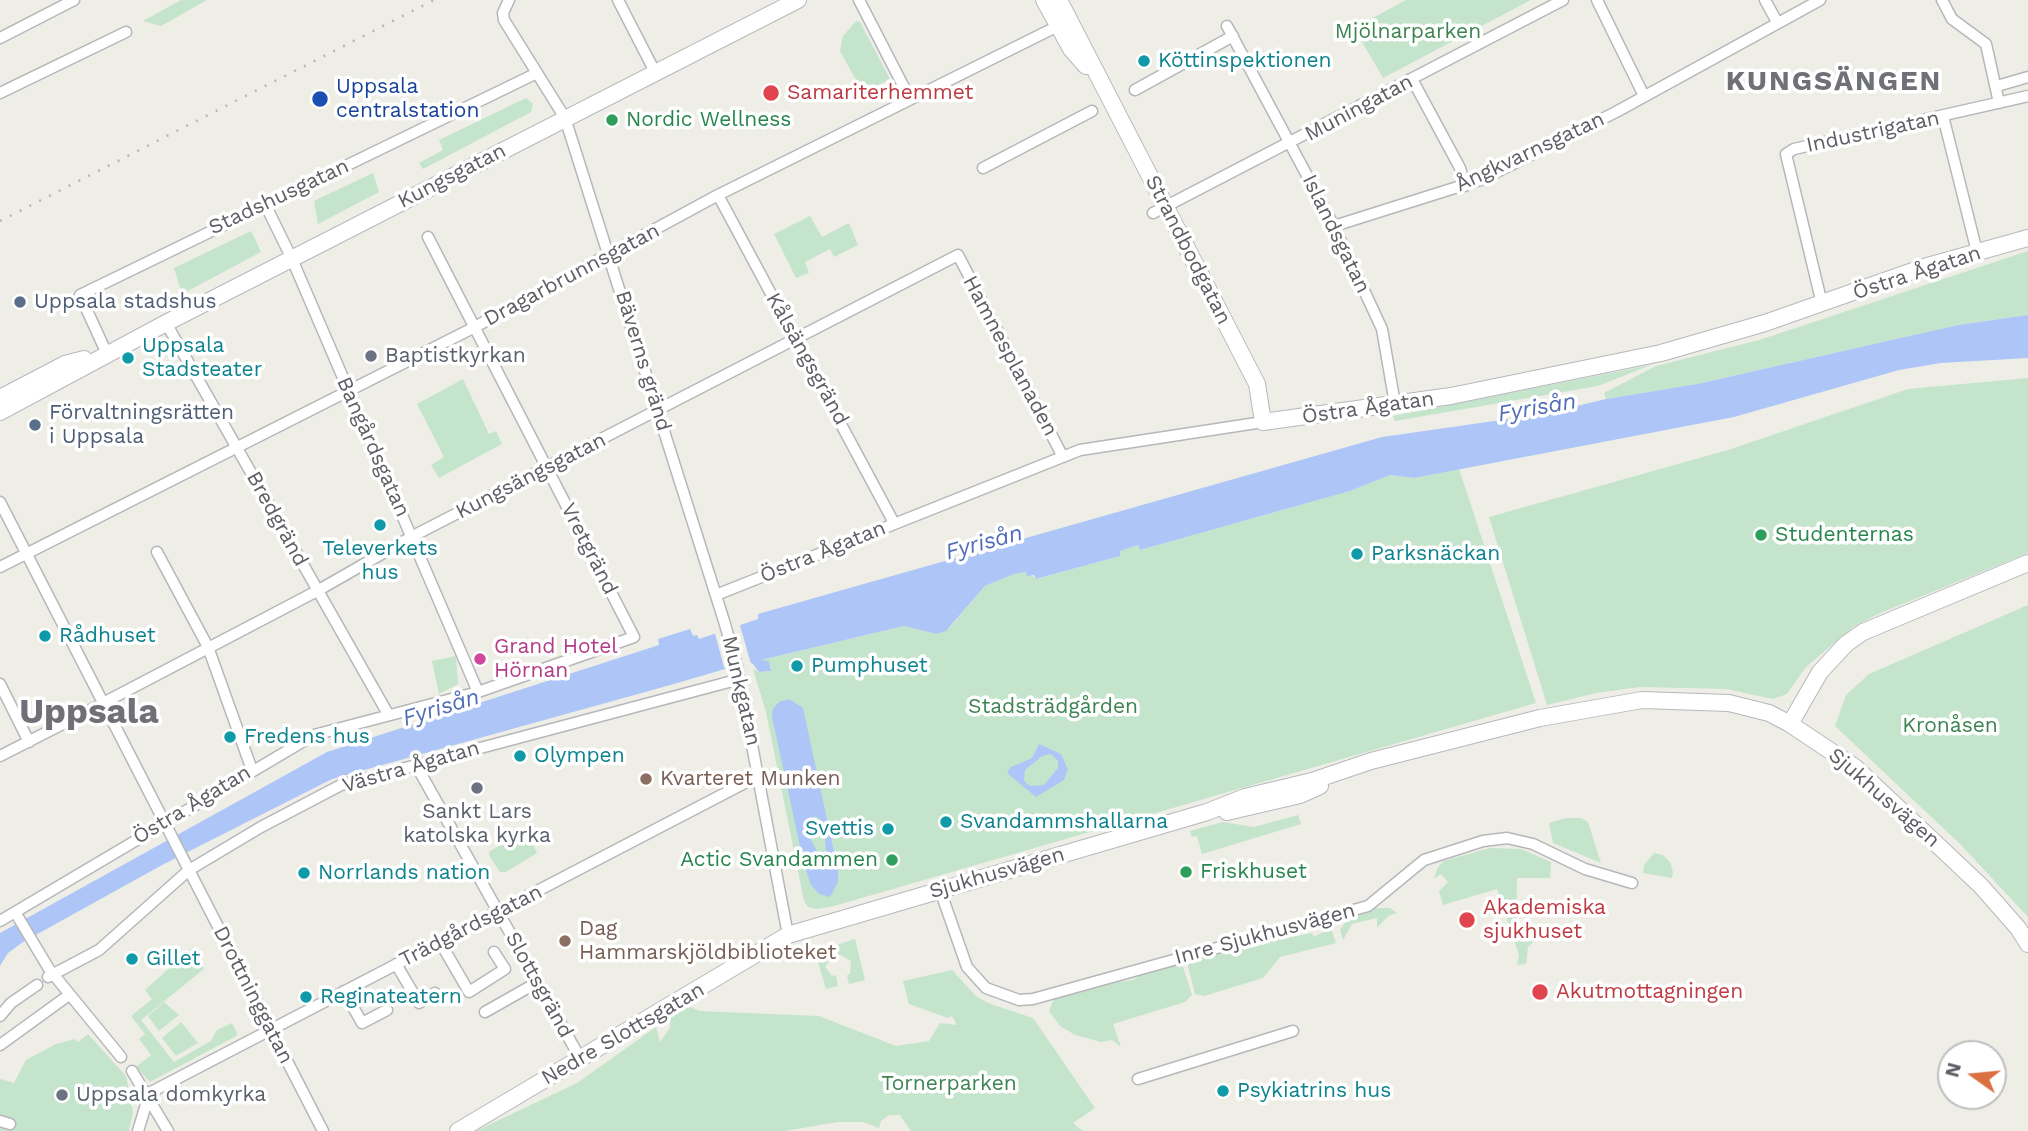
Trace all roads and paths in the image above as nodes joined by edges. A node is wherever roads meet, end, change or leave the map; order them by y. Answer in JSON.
{"nodes":[{"id":1,"x":74,"y":0,"type":"edge"},
{"id":2,"x":618,"y":0,"type":"edge"},
{"id":3,"x":798,"y":0,"type":"edge"},
{"id":4,"x":859,"y":0,"type":"edge"},
{"id":5,"x":1044,"y":0,"type":"edge"},
{"id":6,"x":1059,"y":0,"type":"edge"},
{"id":7,"x":1563,"y":0,"type":"edge"},
{"id":8,"x":1597,"y":0,"type":"edge"},
{"id":9,"x":1765,"y":0,"type":"edge"},
{"id":10,"x":1820,"y":0,"type":"edge"},
{"id":11,"x":1942,"y":0,"type":"edge"},
{"id":12,"x":508,"y":1,"type":"edge"},
{"id":13,"x":1777,"y":22,"type":"junction"},
{"id":14,"x":1064,"y":23,"type":"junction"},
{"id":15,"x":126,"y":32,"type":"dead end"},
{"id":16,"x":0,"y":38,"type":"edge"},
{"id":17,"x":655,"y":72,"type":"junction"},
{"id":18,"x":537,"y":73,"type":"junction"},
{"id":19,"x":2028,"y":77,"type":"edge"},
{"id":20,"x":1412,"y":79,"type":"junction"},
{"id":21,"x":1997,"y":86,"type":"junction"},
{"id":22,"x":1135,"y":90,"type":"dead end"},
{"id":23,"x":0,"y":93,"type":"edge"},
{"id":24,"x":1644,"y":96,"type":"junction"},
{"id":25,"x":2028,"y":96,"type":"edge"},
{"id":26,"x":910,"y":99,"type":"junction"},
{"id":27,"x":1999,"y":103,"type":"junction"},
{"id":28,"x":1092,"y":111,"type":"dead end"},
{"id":29,"x":1943,"y":116,"type":"junction"},
{"id":30,"x":565,"y":118,"type":"junction"},
{"id":31,"x":1290,"y":143,"type":"junction"},
{"id":32,"x":983,"y":168,"type":"dead end"},
{"id":33,"x":1465,"y":186,"type":"junction"},
{"id":34,"x":718,"y":195,"type":"junction"},
{"id":35,"x":265,"y":204,"type":"junction"},
{"id":36,"x":1159,"y":210,"type":"junction"},
{"id":37,"x":1334,"y":226,"type":"junction"},
{"id":38,"x":428,"y":237,"type":"dead end"},
{"id":39,"x":2028,"y":238,"type":"edge"},
{"id":40,"x":1977,"y":252,"type":"junction"},
{"id":41,"x":611,"y":255,"type":"junction"},
{"id":42,"x":958,"y":255,"type":"joint"},
{"id":43,"x":292,"y":259,"type":"junction"},
{"id":44,"x":1822,"y":304,"type":"junction"},
{"id":45,"x":166,"y":323,"type":"junction"},
{"id":46,"x":473,"y":328,"type":"junction"},
{"id":47,"x":797,"y":339,"type":"junction"},
{"id":48,"x":107,"y":354,"type":"junction"},
{"id":49,"x":65,"y":364,"type":"junction"},
{"id":50,"x":0,"y":390,"type":"edge"},
{"id":51,"x":348,"y":393,"type":"junction"},
{"id":52,"x":0,"y":397,"type":"edge"},
{"id":53,"x":1395,"y":404,"type":"junction"},
{"id":54,"x":658,"y":411,"type":"junction"},
{"id":55,"x":0,"y":412,"type":"edge"},
{"id":56,"x":1263,"y":422,"type":"junction"},
{"id":57,"x":238,"y":449,"type":"junction"},
{"id":58,"x":1063,"y":457,"type":"junction"},
{"id":59,"x":549,"y":471,"type":"junction"},
{"id":60,"x":0,"y":502,"type":"edge"},
{"id":61,"x":894,"y":523,"type":"junction"},
{"id":62,"x":413,"y":536,"type":"junction"},
{"id":63,"x":156,"y":552,"type":"dead end"},
{"id":64,"x":27,"y":554,"type":"junction"},
{"id":65,"x":2028,"y":563,"type":"edge"},
{"id":66,"x":0,"y":567,"type":"edge"},
{"id":67,"x":317,"y":591,"type":"junction"},
{"id":68,"x":716,"y":596,"type":"junction"},
{"id":69,"x":723,"y":617,"type":"joint"},
{"id":70,"x":635,"y":637,"type":"joint"},
{"id":71,"x":208,"y":648,"type":"junction"},
{"id":72,"x":740,"y":679,"type":"junction"},
{"id":73,"x":0,"y":684,"type":"edge"},
{"id":74,"x":478,"y":692,"type":"junction"},
{"id":75,"x":107,"y":701,"type":"dead end"},
{"id":76,"x":96,"y":707,"type":"dead end"},
{"id":77,"x":388,"y":714,"type":"junction"},
{"id":78,"x":1790,"y":724,"type":"junction"},
{"id":79,"x":29,"y":742,"type":"junction"},
{"id":80,"x":0,"y":756,"type":"edge"},
{"id":81,"x":416,"y":765,"type":"junction"},
{"id":82,"x":252,"y":770,"type":"junction"},
{"id":83,"x":760,"y":775,"type":"junction"},
{"id":84,"x":165,"y":821,"type":"junction"},
{"id":85,"x":189,"y":870,"type":"junction"},
{"id":86,"x":1632,"y":883,"type":"dead end"},
{"id":87,"x":940,"y":890,"type":"junction"},
{"id":88,"x":499,"y":912,"type":"junction"},
{"id":89,"x":17,"y":916,"type":"junction"},
{"id":90,"x":0,"y":921,"type":"edge"},
{"id":91,"x":788,"y":935,"type":"junction"},
{"id":92,"x":440,"y":942,"type":"junction"},
{"id":93,"x":2028,"y":944,"type":"edge"},
{"id":94,"x":494,"y":952,"type":"dead end"},
{"id":95,"x":396,"y":964,"type":"junction"},
{"id":96,"x":50,"y":975,"type":"junction"},
{"id":97,"x":538,"y":982,"type":"junction"},
{"id":98,"x":37,"y":985,"type":"dead end"},
{"id":99,"x":345,"y":991,"type":"junction"},
{"id":100,"x":435,"y":993,"type":"dead end"},
{"id":101,"x":69,"y":995,"type":"junction"},
{"id":102,"x":387,"y":1010,"type":"dead end"},
{"id":103,"x":485,"y":1012,"type":"dead end"},
{"id":104,"x":0,"y":1016,"type":"edge"},
{"id":105,"x":269,"y":1030,"type":"junction"},
{"id":106,"x":1293,"y":1031,"type":"dead end"},
{"id":107,"x":0,"y":1045,"type":"edge"},
{"id":108,"x":121,"y":1057,"type":"dead end"},
{"id":109,"x":580,"y":1058,"type":"junction"},
{"id":110,"x":132,"y":1071,"type":"dead end"},
{"id":111,"x":1138,"y":1079,"type":"dead end"},
{"id":112,"x":148,"y":1098,"type":"junction"},
{"id":113,"x":138,"y":1131,"type":"edge"},
{"id":114,"x":168,"y":1131,"type":"edge"},
{"id":115,"x":323,"y":1131,"type":"edge"},
{"id":116,"x":458,"y":1131,"type":"edge"}],
"edges":[{"from":1,"to":16,"type":"street"},
{"from":2,"to":17,"type":"street"},
{"from":3,"to":17,"type":"street","name":"Kungsgatan"},
{"from":4,"to":26,"type":"street"},
{"from":5,"to":14,"type":"street","name":"Strandbodgatan"},
{"from":6,"to":14,"type":"street","name":"Strandbodgatan"},
{"from":7,"to":20,"type":"street","name":"Muningatan"},
{"from":8,"to":24,"type":"street"},
{"from":9,"to":13,"type":"street"},
{"from":10,"to":13,"type":"street","name":"Ångkvarnsgatan"},
{"from":11,"to":21,"type":"street"},
{"from":12,"to":18,"type":"street","name":"Bäverns gränd"},
{"from":13,"to":24,"type":"street","name":"Ångkvarnsgatan"},
{"from":14,"to":26,"type":"street","name":"Dragarbrunnsgatan"},
{"from":14,"to":36,"type":"street","name":"Strandbodgatan"},
{"from":15,"to":23,"type":"street"},
{"from":17,"to":30,"type":"street","name":"Kungsgatan"},
{"from":18,"to":30,"type":"street","name":"Bäverns gränd"},
{"from":18,"to":35,"type":"street","name":"Stadshusgatan"},
{"from":19,"to":21,"type":"street"},
{"from":20,"to":31,"type":"street","name":"Muningatan"},
{"from":20,"to":33,"type":"street"},
{"from":21,"to":27,"type":"street"},
{"from":22,"to":31,"type":"street","name":"Islandsgatan"},
{"from":24,"to":33,"type":"street","name":"Ångkvarnsgatan"},
{"from":25,"to":27,"type":"street","name":"Industrigatan"},
{"from":26,"to":34,"type":"street","name":"Dragarbrunnsgatan"},
{"from":27,"to":29,"type":"street","name":"Industrigatan"},
{"from":28,"to":32,"type":"street"},
{"from":29,"to":40,"type":"street"},
{"from":29,"to":44,"type":"street","name":"Industrigatan"},
{"from":30,"to":41,"type":"street","name":"Bäverns gränd"},
{"from":30,"to":43,"type":"street","name":"Kungsgatan"},
{"from":31,"to":36,"type":"street","name":"Muningatan"},
{"from":31,"to":37,"type":"street","name":"Islandsgatan"},
{"from":33,"to":37,"type":"street","name":"Ångkvarnsgatan"},
{"from":34,"to":41,"type":"street","name":"Dragarbrunnsgatan"},
{"from":34,"to":47,"type":"street","name":"Kålsängsgränd"},
{"from":35,"to":43,"type":"street","name":"Bangårdsgatan"},
{"from":35,"to":48,"type":"street","name":"Stadshusgatan"},
{"from":36,"to":56,"type":"street","name":"Strandbodgatan"},
{"from":37,"to":53,"type":"street","name":"Islandsgatan"},
{"from":38,"to":46,"type":"street","name":"Vretgränd"},
{"from":39,"to":40,"type":"street","name":"Östra Ågatan"},
{"from":40,"to":44,"type":"street","name":"Östra Ågatan"},
{"from":41,"to":46,"type":"street","name":"Dragarbrunnsgatan"},
{"from":41,"to":54,"type":"street","name":"Bäverns gränd"},
{"from":42,"to":47,"type":"street","name":"Kungsängsgatan"},
{"from":42,"to":58,"type":"street","name":"Hamnesplanaden"},
{"from":43,"to":45,"type":"street","name":"Kungsgatan"},
{"from":43,"to":51,"type":"street","name":"Bangårdsgatan"},
{"from":44,"to":53,"type":"street","name":"Östra Ågatan"},
{"from":45,"to":48,"type":"street","name":"Kungsgatan"},
{"from":45,"to":57,"type":"street","name":"Bredgränd"},
{"from":46,"to":51,"type":"street","name":"Dragarbrunnsgatan"},
{"from":46,"to":59,"type":"street","name":"Vretgränd"},
{"from":47,"to":54,"type":"street","name":"Kungsängsgatan"},
{"from":47,"to":61,"type":"street","name":"Kålsängsgränd"},
{"from":48,"to":49,"type":"street","name":"Kungsgatan"},
{"from":48,"to":55,"type":"street","name":"Kungsgatan"},
{"from":49,"to":50,"type":"street"},
{"from":49,"to":52,"type":"street","name":"Kungsgatan"},
{"from":51,"to":57,"type":"street","name":"Dragarbrunnsgatan"},
{"from":51,"to":62,"type":"street","name":"Bangårdsgatan"},
{"from":53,"to":56,"type":"street","name":"Östra Ågatan"},
{"from":54,"to":59,"type":"street","name":"Kungsängsgatan"},
{"from":54,"to":68,"type":"street","name":"Bäverns gränd"},
{"from":56,"to":58,"type":"street","name":"Östra Ågatan"},
{"from":57,"to":64,"type":"street","name":"Dragarbrunnsgatan"},
{"from":57,"to":67,"type":"street","name":"Bredgränd"},
{"from":58,"to":61,"type":"street","name":"Östra Ågatan"},
{"from":59,"to":62,"type":"street","name":"Kungsängsgatan"},
{"from":59,"to":70,"type":"street","name":"Vretgränd"},
{"from":60,"to":64,"type":"street"},
{"from":61,"to":68,"type":"street","name":"Östra Ågatan"},
{"from":62,"to":67,"type":"street","name":"Kungsängsgatan"},
{"from":62,"to":74,"type":"street","name":"Bangårdsgatan"},
{"from":63,"to":71,"type":"street"},
{"from":64,"to":66,"type":"street","name":"Dragarbrunnsgatan"},
{"from":64,"to":84,"type":"street"},
{"from":65,"to":78,"type":"street"},
{"from":67,"to":71,"type":"street","name":"Kungsängsgatan"},
{"from":67,"to":77,"type":"street","name":"Bredgränd"},
{"from":68,"to":69,"type":"street","name":"Bäverns gränd"},
{"from":69,"to":72,"type":"street","name":"Munkgatan"},
{"from":70,"to":74,"type":"street","name":"Östra Ågatan"},
{"from":71,"to":75,"type":"street","name":"Kungsängsgatan"},
{"from":71,"to":82,"type":"street"},
{"from":72,"to":81,"type":"street","name":"Västra Ågatan"},
{"from":72,"to":83,"type":"street","name":"Munkgatan"},
{"from":73,"to":79,"type":"street"},
{"from":74,"to":77,"type":"street","name":"Östra Ågatan"},
{"from":76,"to":79,"type":"street"},
{"from":77,"to":82,"type":"street","name":"Östra Ågatan"},
{"from":78,"to":87,"type":"street","name":"Sjukhusvägen"},
{"from":78,"to":93,"type":"street","name":"Sjukhusvägen"},
{"from":79,"to":80,"type":"street"},
{"from":81,"to":85,"type":"street","name":"Västra Ågatan"},
{"from":81,"to":88,"type":"street","name":"Slottsgränd"},
{"from":82,"to":84,"type":"street","name":"Östra Ågatan"},
{"from":83,"to":88,"type":"street","name":"Trädgårdsgatan"},
{"from":83,"to":91,"type":"street","name":"Munkgatan"},
{"from":84,"to":85,"type":"street","name":"Drottninggatan"},
{"from":84,"to":89,"type":"street","name":"Östra Ågatan"},
{"from":85,"to":96,"type":"street","name":"Västra Ågatan"},
{"from":85,"to":105,"type":"street","name":"Drottninggatan"},
{"from":86,"to":87,"type":"street","name":"Inre Sjukhusvägen"},
{"from":87,"to":91,"type":"street","name":"Sjukhusvägen"},
{"from":88,"to":92,"type":"street","name":"Trädgårdsgatan"},
{"from":88,"to":97,"type":"street","name":"Slottsgränd"},
{"from":89,"to":90,"type":"street","name":"Östra Ågatan"},
{"from":89,"to":96,"type":"street"},
{"from":91,"to":109,"type":"street","name":"Nedre Slottsgatan"},
{"from":92,"to":94,"type":"street"},
{"from":92,"to":95,"type":"street","name":"Trädgårdsgatan"},
{"from":95,"to":99,"type":"street","name":"Trädgårdsgatan"},
{"from":95,"to":100,"type":"street"},
{"from":96,"to":101,"type":"street"},
{"from":97,"to":103,"type":"street"},
{"from":97,"to":109,"type":"street","name":"Slottsgränd"},
{"from":98,"to":104,"type":"street"},
{"from":99,"to":102,"type":"street"},
{"from":99,"to":105,"type":"street","name":"Trädgårdsgatan"},
{"from":101,"to":107,"type":"street"},
{"from":101,"to":108,"type":"street"},
{"from":105,"to":112,"type":"street","name":"Trädgårdsgatan"},
{"from":105,"to":115,"type":"street","name":"Drottninggatan"},
{"from":106,"to":111,"type":"street"},
{"from":109,"to":116,"type":"street","name":"Nedre Slottsgatan"},
{"from":110,"to":112,"type":"street"},
{"from":112,"to":113,"type":"street"},
{"from":112,"to":114,"type":"street"}]}
